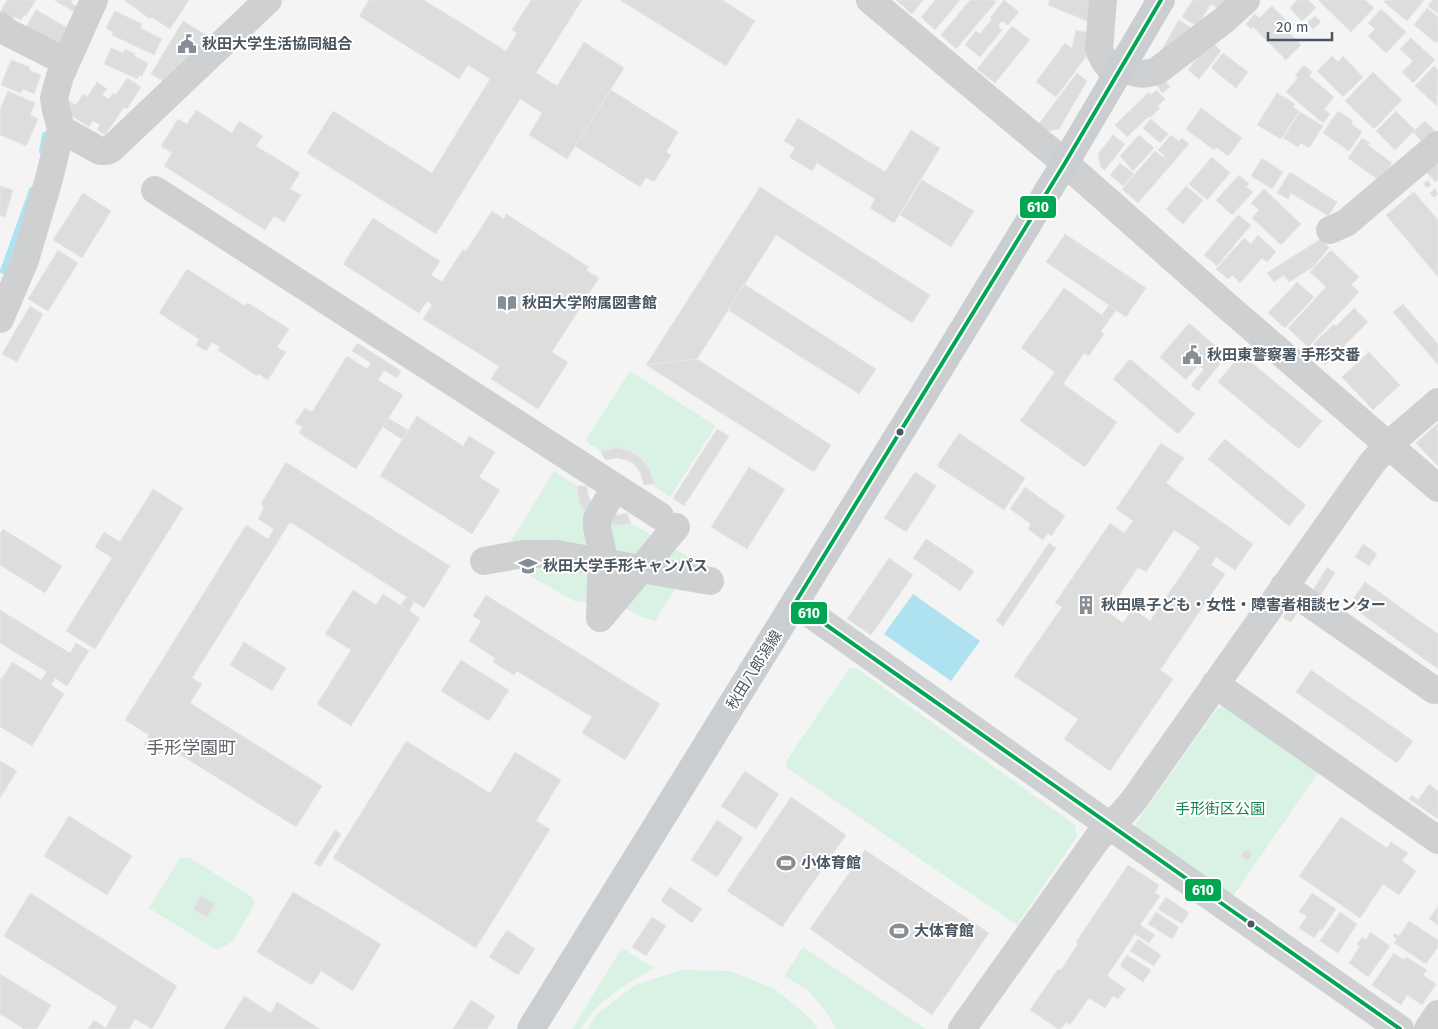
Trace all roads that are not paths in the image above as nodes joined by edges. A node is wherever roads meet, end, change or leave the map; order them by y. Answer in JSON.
{"nodes":[{"id":1,"x":94,"y":0,"type":"edge"},
{"id":2,"x":268,"y":0,"type":"edge"},
{"id":3,"x":1103,"y":0,"type":"edge"},
{"id":4,"x":1160,"y":0,"type":"edge"},
{"id":5,"x":1246,"y":0,"type":"edge"},
{"id":6,"x":879,"y":3,"type":"edge"},
{"id":7,"x":0,"y":26,"type":"edge"},
{"id":8,"x":66,"y":62,"type":"junction"},
{"id":9,"x":1119,"y":72,"type":"junction"},
{"id":10,"x":61,"y":129,"type":"junction"},
{"id":11,"x":1438,"y":145,"type":"edge"},
{"id":12,"x":1065,"y":163,"type":"junction"},
{"id":13,"x":154,"y":190,"type":"dead end"},
{"id":14,"x":1330,"y":230,"type":"dead end"},
{"id":15,"x":0,"y":319,"type":"edge"},
{"id":16,"x":1438,"y":402,"type":"edge"},
{"id":17,"x":1388,"y":445,"type":"junction"},
{"id":18,"x":615,"y":487,"type":"junction"},
{"id":19,"x":1438,"y":488,"type":"edge"},
{"id":20,"x":484,"y":561,"type":"dead end"},
{"id":21,"x":601,"y":561,"type":"junction"},
{"id":22,"x":642,"y":568,"type":"junction"},
{"id":23,"x":710,"y":581,"type":"dead end"},
{"id":24,"x":1284,"y":586,"type":"junction"},
{"id":25,"x":795,"y":603,"type":"junction"},
{"id":26,"x":1216,"y":684,"type":"junction"},
{"id":27,"x":1434,"y":690,"type":"dead end"},
{"id":28,"x":1110,"y":826,"type":"junction"},
{"id":29,"x":1438,"y":840,"type":"edge"},
{"id":30,"x":1438,"y":1014,"type":"edge"},
{"id":31,"x":531,"y":1029,"type":"edge"},
{"id":32,"x":962,"y":1029,"type":"edge"},
{"id":33,"x":1400,"y":1029,"type":"edge"},
{"id":34,"x":1428,"y":1029,"type":"edge"}],
"edges":[{"from":1,"to":8,"type":"street"},
{"from":2,"to":10,"type":"street"},
{"from":3,"to":9,"type":"street"},
{"from":4,"to":9,"type":"main road","name":"秋田八郎潟線"},
{"from":5,"to":9,"type":"street"},
{"from":6,"to":12,"type":"street"},
{"from":7,"to":8,"type":"street"},
{"from":8,"to":10,"type":"street"},
{"from":9,"to":12,"type":"main road","name":"秋田八郎潟線"},
{"from":10,"to":15,"type":"street"},
{"from":11,"to":14,"type":"street"},
{"from":12,"to":17,"type":"street"},
{"from":12,"to":25,"type":"main road","name":"秋田八郎潟線"},
{"from":13,"to":18,"type":"street"},
{"from":16,"to":17,"type":"street"},
{"from":17,"to":19,"type":"street"},
{"from":17,"to":24,"type":"street"},
{"from":18,"to":21,"type":"street"},
{"from":18,"to":22,"type":"street"},
{"from":20,"to":21,"type":"street"},
{"from":21,"to":22,"type":"street"},
{"from":21,"to":22,"type":"street"},
{"from":22,"to":23,"type":"street"},
{"from":24,"to":26,"type":"street"},
{"from":24,"to":27,"type":"street"},
{"from":25,"to":28,"type":"street"},
{"from":25,"to":31,"type":"main road","name":"秋田八郎潟線"},
{"from":26,"to":28,"type":"street"},
{"from":26,"to":29,"type":"street"},
{"from":28,"to":32,"type":"street"},
{"from":28,"to":33,"type":"street"},
{"from":30,"to":34,"type":"street"}]}
